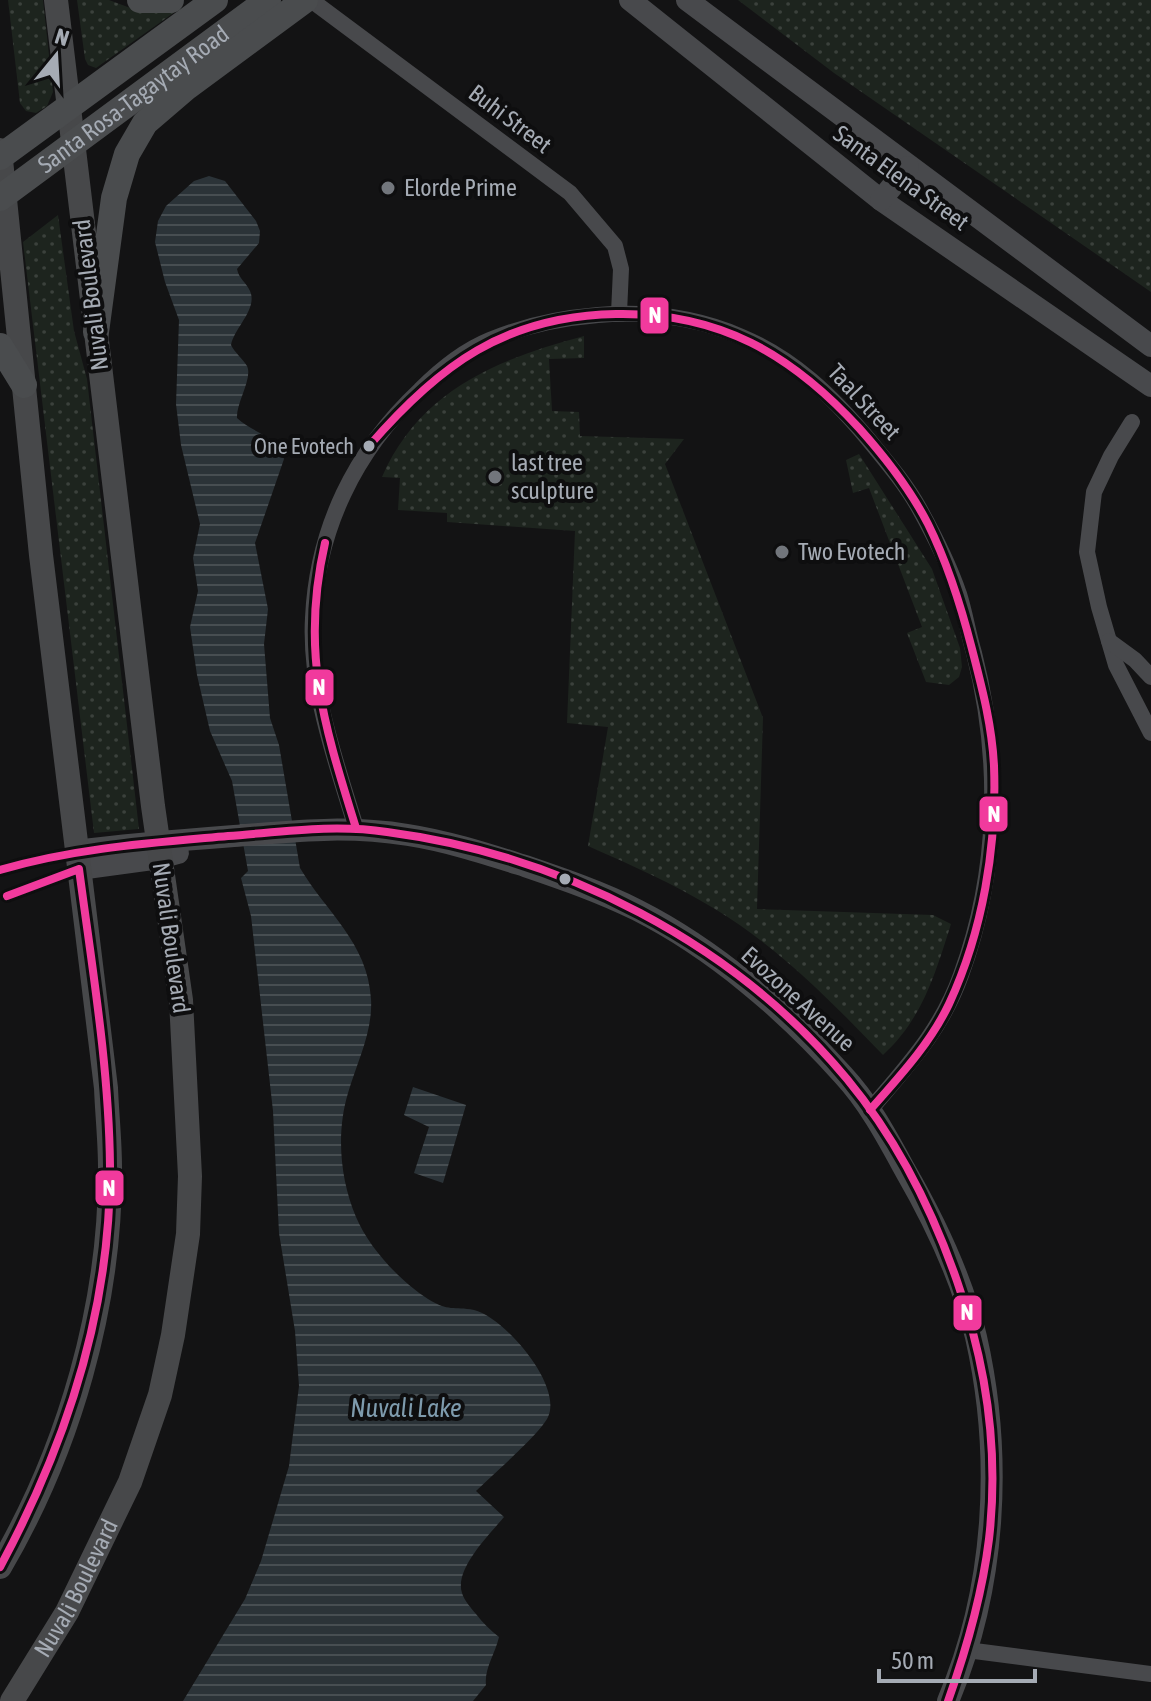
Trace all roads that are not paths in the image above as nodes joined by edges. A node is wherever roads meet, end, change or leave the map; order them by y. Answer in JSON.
{"nodes":[{"id":1,"x":56,"y":0,"type":"edge"},
{"id":2,"x":140,"y":0,"type":"edge"},
{"id":3,"x":171,"y":0,"type":"edge"},
{"id":4,"x":215,"y":0,"type":"edge"},
{"id":5,"x":268,"y":0,"type":"edge"},
{"id":6,"x":305,"y":0,"type":"edge"},
{"id":7,"x":311,"y":0,"type":"edge"},
{"id":8,"x":630,"y":0,"type":"edge"},
{"id":9,"x":687,"y":0,"type":"edge"},
{"id":10,"x":257,"y":36,"type":"junction"},
{"id":11,"x":191,"y":57,"type":"junction"},
{"id":12,"x":69,"y":107,"type":"junction"},
{"id":13,"x":73,"y":143,"type":"junction"},
{"id":14,"x":0,"y":150,"type":"edge"},
{"id":15,"x":0,"y":157,"type":"edge"},
{"id":16,"x":908,"y":167,"type":"junction"},
{"id":17,"x":3,"y":196,"type":"edge"},
{"id":18,"x":881,"y":200,"type":"junction"},
{"id":19,"x":619,"y":313,"type":"junction"},
{"id":20,"x":96,"y":332,"type":"junction"},
{"id":21,"x":0,"y":346,"type":"edge"},
{"id":22,"x":1151,"y":346,"type":"edge"},
{"id":23,"x":24,"y":385,"type":"junction"},
{"id":24,"x":1151,"y":386,"type":"edge"},
{"id":25,"x":1132,"y":422,"type":"dead end"},
{"id":26,"x":1109,"y":641,"type":"junction"},
{"id":27,"x":1151,"y":677,"type":"edge"},
{"id":28,"x":1151,"y":733,"type":"edge"},
{"id":29,"x":356,"y":828,"type":"junction"},
{"id":30,"x":158,"y":849,"type":"junction"},
{"id":31,"x":78,"y":860,"type":"junction"},
{"id":32,"x":870,"y":1110,"type":"junction"},
{"id":33,"x":0,"y":1567,"type":"edge"},
{"id":34,"x":967,"y":1650,"type":"junction"},
{"id":35,"x":1151,"y":1674,"type":"edge"},
{"id":36,"x":12,"y":1701,"type":"edge"},
{"id":37,"x":948,"y":1701,"type":"edge"}],
"edges":[{"from":1,"to":12,"type":"main road","name":"Nuvali Boulevard"},
{"from":2,"to":3,"type":"main road"},
{"from":4,"to":12,"type":"main road","name":"Santa Rosa-Tagaytay Road"},
{"from":5,"to":11,"type":"main road","name":"Santa Rosa-Tagaytay Road"},
{"from":6,"to":10,"type":"main road"},
{"from":7,"to":19,"type":"street","name":"Buhi Street"},
{"from":8,"to":18,"type":"street","name":"Santa Elena Street"},
{"from":9,"to":16,"type":"street","name":"Santa Elena Street"},
{"from":10,"to":11,"type":"main road"},
{"from":10,"to":20,"type":"main road"},
{"from":11,"to":13,"type":"main road","name":"Santa Rosa-Tagaytay Road"},
{"from":12,"to":13,"type":"main road","name":"Nuvali Boulevard"},
{"from":12,"to":15,"type":"main road","name":"Santa Rosa-Tagaytay Road"},
{"from":13,"to":17,"type":"main road","name":"Santa Rosa-Tagaytay Road"},
{"from":13,"to":20,"type":"main road","name":"Nuvali Boulevard"},
{"from":14,"to":15,"type":"main road"},
{"from":15,"to":17,"type":"main road"},
{"from":16,"to":18,"type":"street"},
{"from":16,"to":22,"type":"street","name":"Santa Elena Street"},
{"from":17,"to":23,"type":"main road"},
{"from":18,"to":24,"type":"street","name":"Santa Elena Street"},
{"from":19,"to":29,"type":"street","name":"Taal Street"},
{"from":19,"to":32,"type":"street","name":"Taal Street"},
{"from":20,"to":30,"type":"main road","name":"Nuvali Boulevard"},
{"from":21,"to":23,"type":"main road"},
{"from":23,"to":31,"type":"main road"},
{"from":25,"to":26,"type":"street"},
{"from":26,"to":27,"type":"street"},
{"from":26,"to":28,"type":"street"},
{"from":29,"to":30,"type":"street","name":"Evozone Avenue"},
{"from":29,"to":32,"type":"street","name":"Evozone Avenue"},
{"from":30,"to":31,"type":"street","name":"Evozone Avenue"},
{"from":30,"to":36,"type":"main road","name":"Nuvali Boulevard"},
{"from":31,"to":33,"type":"main road"},
{"from":32,"to":34,"type":"street","name":"Evozone Avenue"},
{"from":34,"to":35,"type":"street"},
{"from":34,"to":37,"type":"street","name":"Evozone Avenue"}]}
